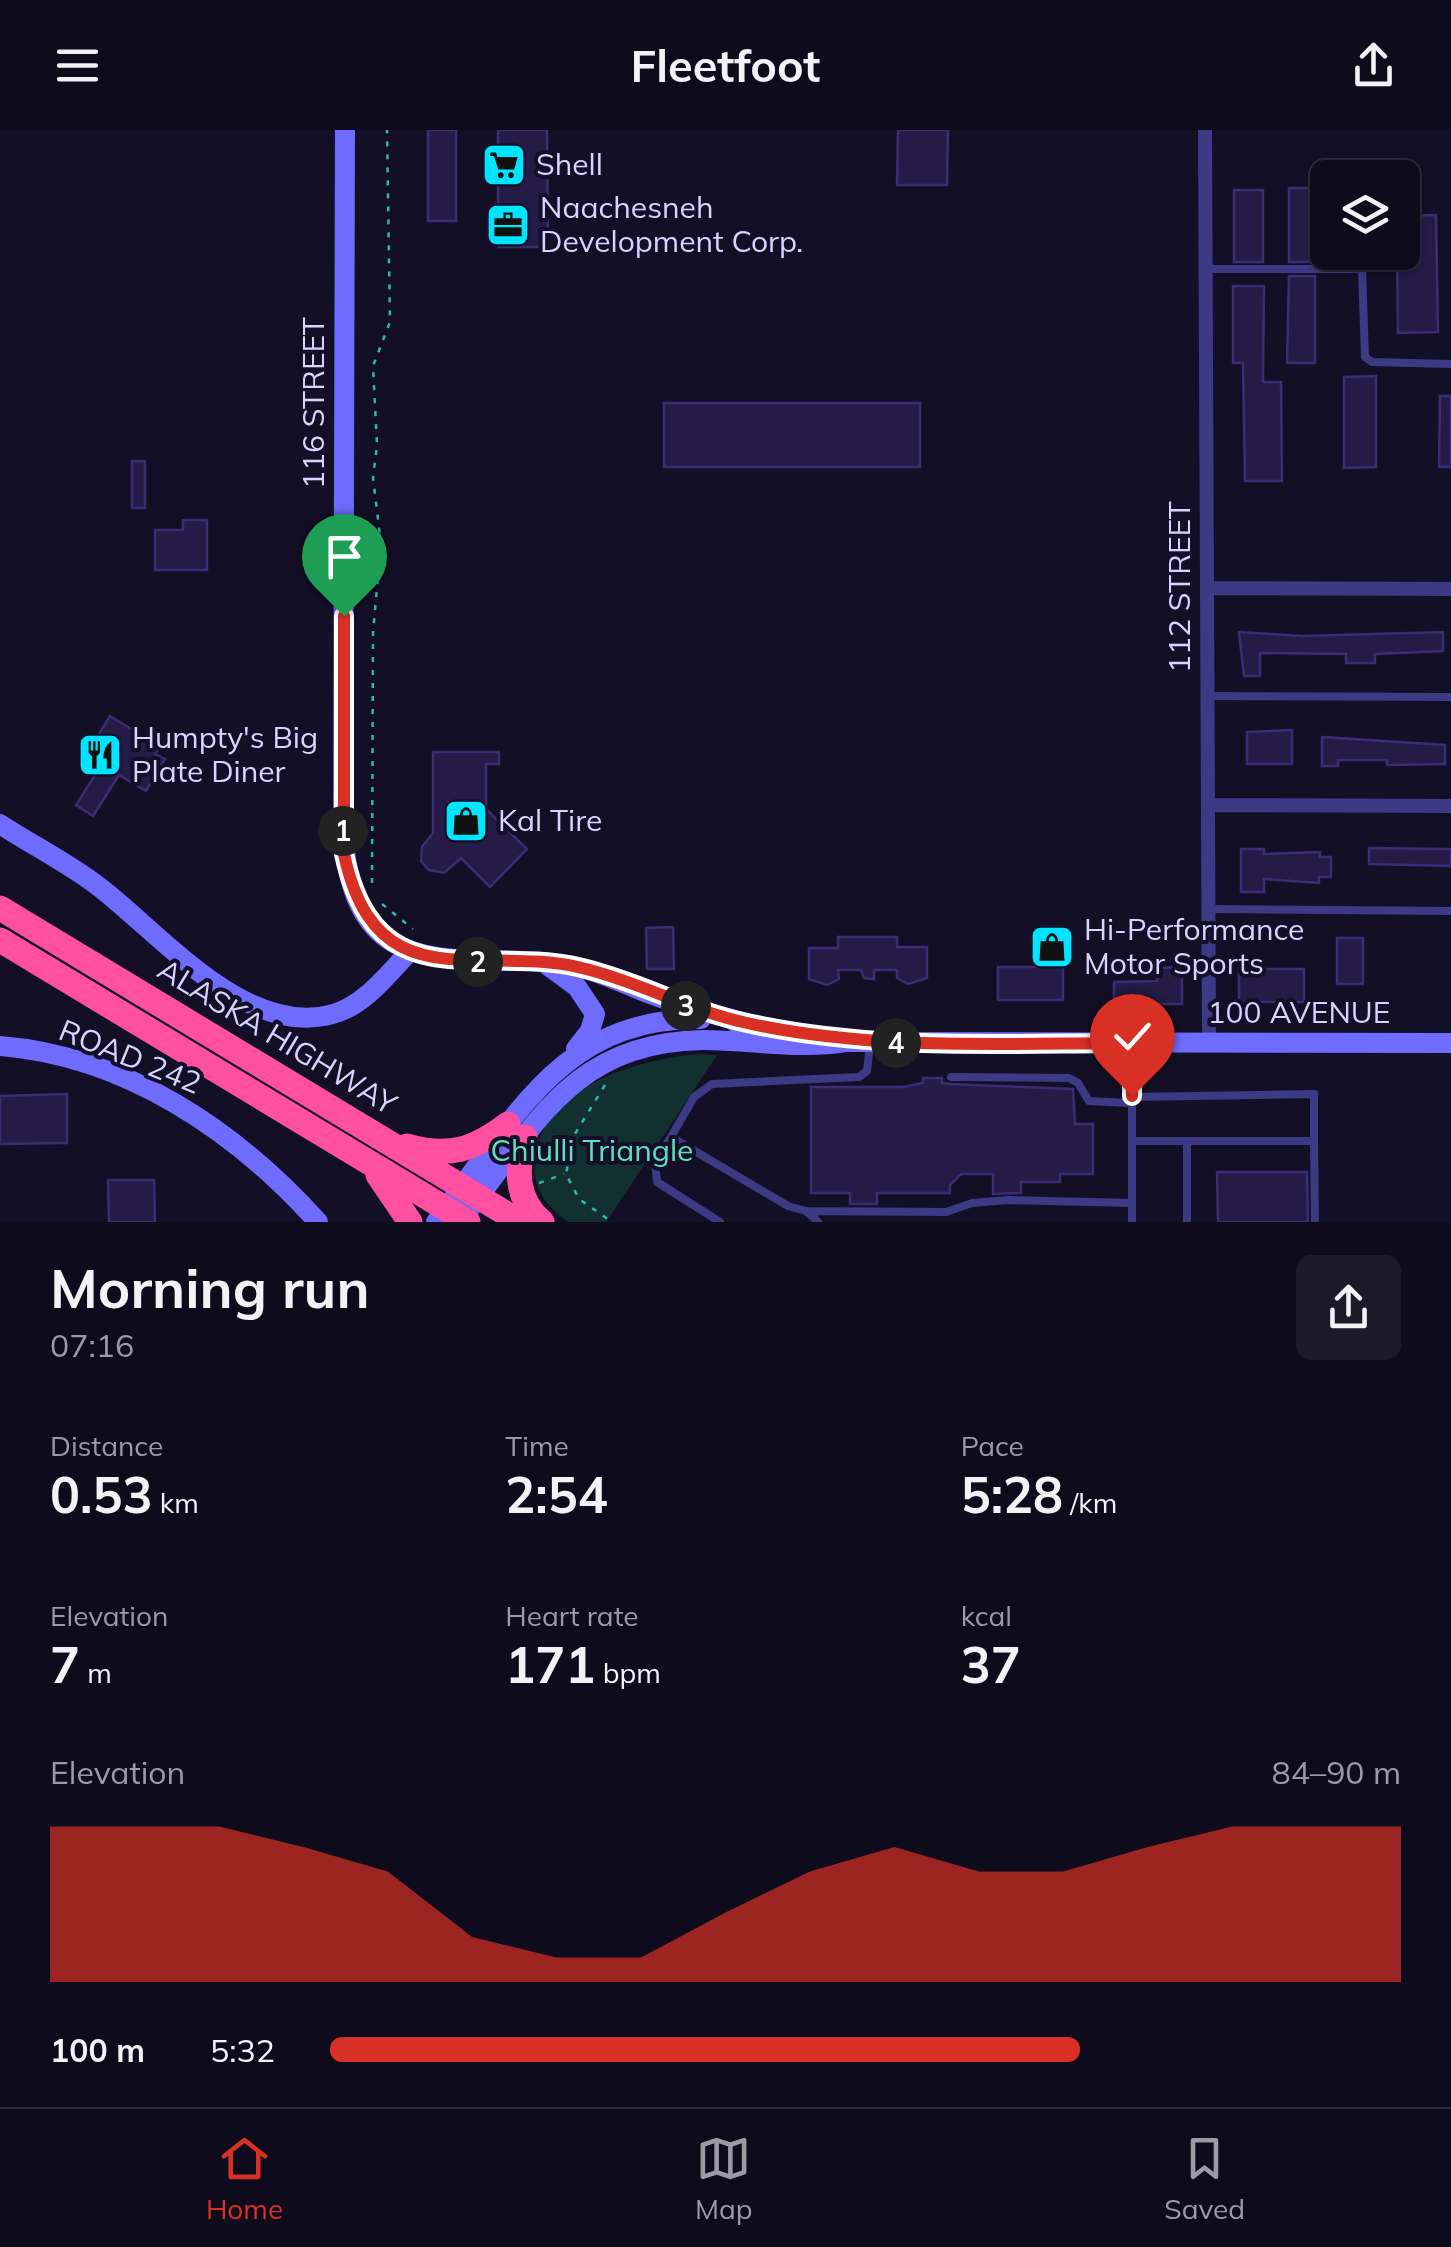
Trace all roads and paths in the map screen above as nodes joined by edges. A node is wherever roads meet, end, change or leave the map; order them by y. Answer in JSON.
{"nodes":[{"id":1,"x":345,"y":130,"type":"edge"},
{"id":2,"x":386,"y":130,"type":"edge"},
{"id":3,"x":1204,"y":130,"type":"edge"},
{"id":4,"x":1204,"y":269,"type":"junction"},
{"id":5,"x":1310,"y":269,"type":"edge"},
{"id":6,"x":1362,"y":270,"type":"edge"},
{"id":7,"x":1451,"y":364,"type":"edge"},
{"id":8,"x":1208,"y":588,"type":"junction"},
{"id":9,"x":1451,"y":589,"type":"edge"},
{"id":10,"x":1208,"y":696,"type":"junction"},
{"id":11,"x":1451,"y":697,"type":"edge"},
{"id":12,"x":1210,"y":805,"type":"junction"},
{"id":13,"x":1451,"y":806,"type":"edge"},
{"id":14,"x":0,"y":824,"type":"edge"},
{"id":15,"x":0,"y":908,"type":"edge"},
{"id":16,"x":1210,"y":909,"type":"junction"},
{"id":17,"x":1451,"y":911,"type":"edge"},
{"id":18,"x":414,"y":929,"type":"dead end"},
{"id":19,"x":0,"y":940,"type":"edge"},
{"id":20,"x":410,"y":951,"type":"junction"},
{"id":21,"x":546,"y":964,"type":"junction"},
{"id":22,"x":611,"y":979,"type":"junction"},
{"id":23,"x":644,"y":1023,"type":"junction"},
{"id":24,"x":746,"y":1023,"type":"junction"},
{"id":25,"x":847,"y":1042,"type":"junction"},
{"id":26,"x":870,"y":1042,"type":"junction"},
{"id":27,"x":1132,"y":1043,"type":"junction"},
{"id":28,"x":1208,"y":1043,"type":"junction"},
{"id":29,"x":1451,"y":1043,"type":"edge"},
{"id":30,"x":0,"y":1046,"type":"edge"},
{"id":31,"x":650,"y":1046,"type":"junction"},
{"id":32,"x":570,"y":1056,"type":"junction"},
{"id":33,"x":613,"y":1070,"type":"dead end"},
{"id":34,"x":951,"y":1077,"type":"dead end"},
{"id":35,"x":1132,"y":1100,"type":"junction"},
{"id":36,"x":517,"y":1131,"type":"junction"},
{"id":37,"x":671,"y":1137,"type":"junction"},
{"id":38,"x":385,"y":1139,"type":"junction"},
{"id":39,"x":1132,"y":1141,"type":"junction"},
{"id":40,"x":1187,"y":1141,"type":"junction"},
{"id":41,"x":1314,"y":1141,"type":"junction"},
{"id":42,"x":366,"y":1160,"type":"junction"},
{"id":43,"x":566,"y":1174,"type":"junction"},
{"id":44,"x":533,"y":1185,"type":"dead end"},
{"id":45,"x":472,"y":1192,"type":"junction"},
{"id":46,"x":1132,"y":1203,"type":"junction"},
{"id":47,"x":806,"y":1211,"type":"junction"},
{"id":48,"x":946,"y":1217,"type":"edge"},
{"id":49,"x":454,"y":1218,"type":"edge"},
{"id":50,"x":318,"y":1222,"type":"edge"},
{"id":51,"x":410,"y":1222,"type":"edge"},
{"id":52,"x":520,"y":1222,"type":"edge"},
{"id":53,"x":542,"y":1222,"type":"edge"},
{"id":54,"x":612,"y":1222,"type":"edge"},
{"id":55,"x":720,"y":1222,"type":"edge"},
{"id":56,"x":818,"y":1222,"type":"edge"},
{"id":57,"x":1132,"y":1222,"type":"edge"},
{"id":58,"x":1188,"y":1222,"type":"edge"},
{"id":59,"x":1315,"y":1222,"type":"edge"}],
"edges":[{"from":1,"to":20,"type":"main road","name":"116 STREET"},
{"from":2,"to":18,"type":"path"},
{"from":3,"to":4,"type":"street","name":"112 STREET"},
{"from":4,"to":5,"type":"lane"},
{"from":4,"to":8,"type":"street","name":"112 STREET"},
{"from":6,"to":7,"type":"lane"},
{"from":8,"to":9,"type":"street"},
{"from":8,"to":10,"type":"street","name":"112 STREET"},
{"from":10,"to":11,"type":"lane"},
{"from":10,"to":12,"type":"street","name":"112 STREET"},
{"from":12,"to":13,"type":"street"},
{"from":12,"to":16,"type":"street","name":"112 STREET"},
{"from":14,"to":20,"type":"main road"},
{"from":15,"to":38,"type":"highway","name":"ALASKA HIGHWAY"},
{"from":16,"to":17,"type":"lane"},
{"from":16,"to":28,"type":"street","name":"112 STREET"},
{"from":19,"to":42,"type":"highway","name":"ALASKA HIGHWAY"},
{"from":20,"to":21,"type":"main road"},
{"from":21,"to":22,"type":"main road"},
{"from":21,"to":32,"type":"main road"},
{"from":22,"to":23,"type":"main road"},
{"from":22,"to":24,"type":"main road"},
{"from":23,"to":24,"type":"main road","name":"100 AVENUE"},
{"from":23,"to":31,"type":"main road"},
{"from":23,"to":32,"type":"main road","name":"100 AVENUE"},
{"from":24,"to":25,"type":"main road","name":"100 AVENUE"},
{"from":25,"to":26,"type":"main road","name":"100 AVENUE"},
{"from":25,"to":31,"type":"main road","name":"100 AVENUE"},
{"from":26,"to":27,"type":"main road","name":"100 AVENUE"},
{"from":26,"to":37,"type":"lane"},
{"from":27,"to":28,"type":"main road","name":"100 AVENUE"},
{"from":27,"to":35,"type":"lane"},
{"from":28,"to":29,"type":"main road","name":"100 AVENUE"},
{"from":30,"to":50,"type":"main road","name":"ROAD 242"},
{"from":31,"to":36,"type":"main road","name":"100 AVENUE"},
{"from":32,"to":36,"type":"main road","name":"100 AVENUE"},
{"from":33,"to":43,"type":"path"},
{"from":34,"to":35,"type":"lane"},
{"from":35,"to":39,"type":"lane"},
{"from":35,"to":41,"type":"lane"},
{"from":36,"to":38,"type":"highway"},
{"from":36,"to":45,"type":"main road","name":"100 AVENUE"},
{"from":36,"to":53,"type":"highway"},
{"from":37,"to":47,"type":"lane"},
{"from":37,"to":55,"type":"lane"},
{"from":38,"to":45,"type":"highway","name":"ALASKA HIGHWAY"},
{"from":39,"to":40,"type":"lane"},
{"from":39,"to":46,"type":"lane"},
{"from":40,"to":41,"type":"lane"},
{"from":40,"to":58,"type":"lane"},
{"from":41,"to":59,"type":"lane"},
{"from":42,"to":49,"type":"highway","name":"ALASKA HIGHWAY"},
{"from":42,"to":51,"type":"highway"},
{"from":43,"to":44,"type":"path"},
{"from":43,"to":54,"type":"path"},
{"from":45,"to":49,"type":"main road","name":"100 AVENUE"},
{"from":45,"to":52,"type":"highway","name":"ALASKA HIGHWAY"},
{"from":46,"to":48,"type":"lane"},
{"from":46,"to":57,"type":"lane"},
{"from":47,"to":48,"type":"lane"},
{"from":47,"to":56,"type":"lane"}]}
